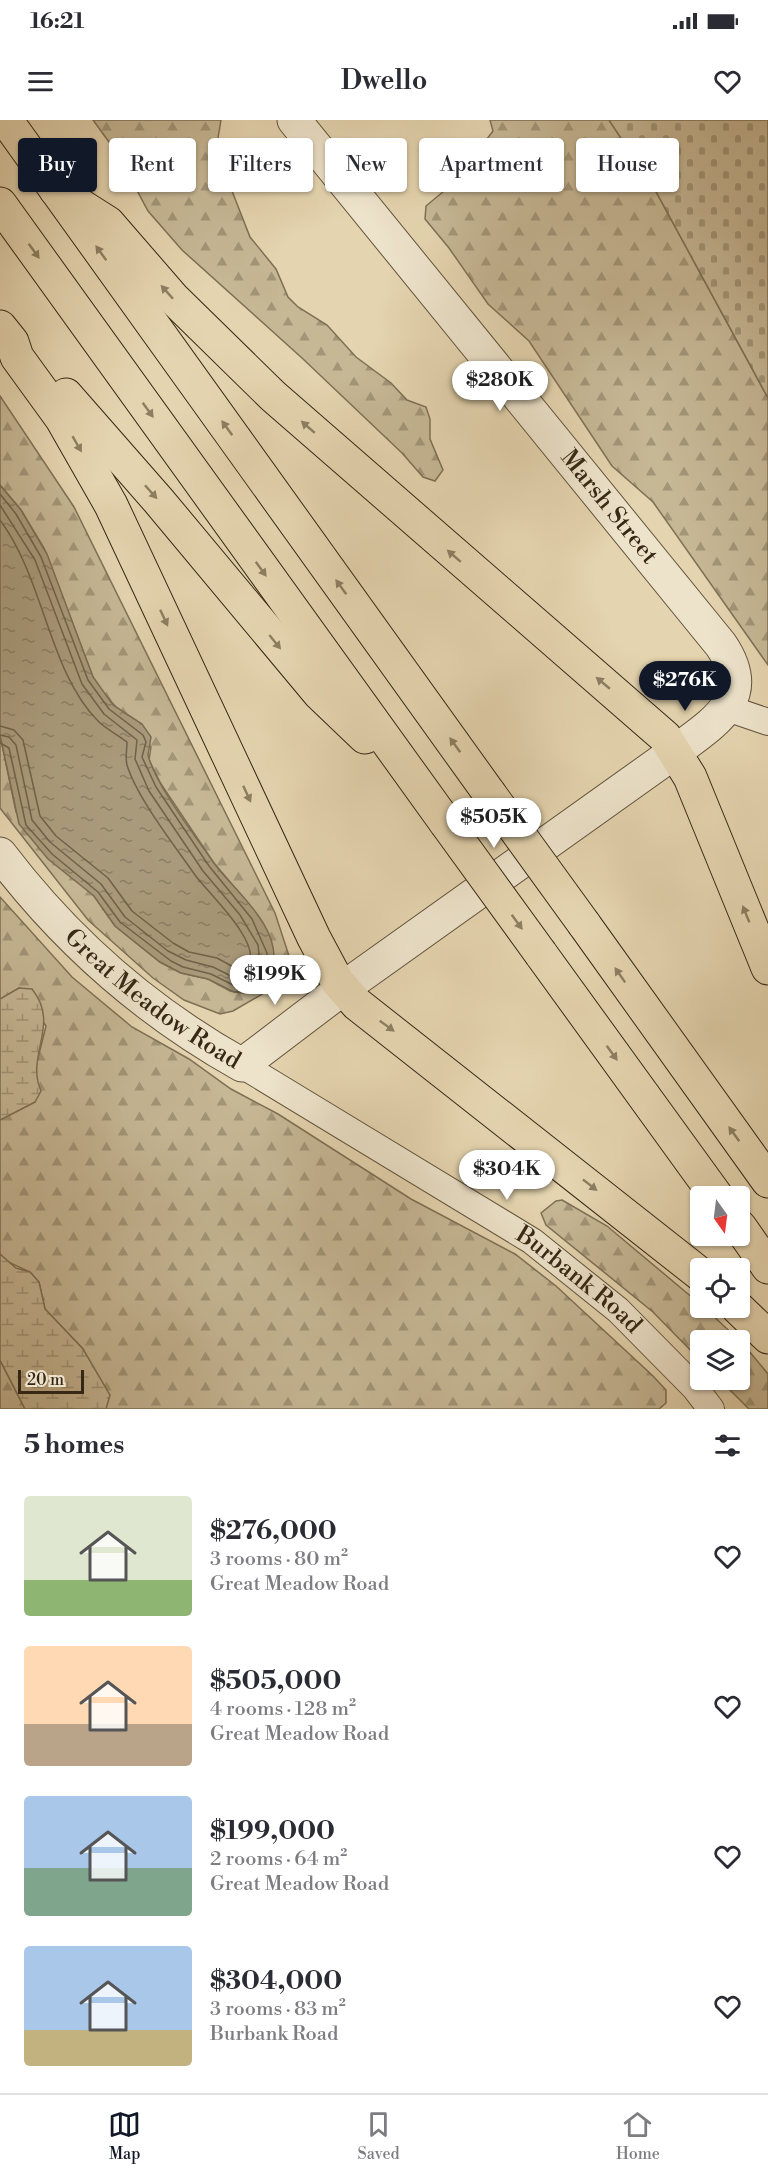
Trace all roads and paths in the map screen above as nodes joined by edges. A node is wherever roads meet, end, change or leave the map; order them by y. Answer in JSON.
{"nodes":[{"id":1,"x":6,"y":120,"type":"edge"},
{"id":2,"x":294,"y":120,"type":"edge"},
{"id":3,"x":19,"y":138,"type":"edge"},
{"id":4,"x":57,"y":192,"type":"edge"},
{"id":5,"x":59,"y":192,"type":"edge"},
{"id":6,"x":0,"y":204,"type":"edge"},
{"id":7,"x":6,"y":335,"type":"edge"},
{"id":8,"x":727,"y":708,"type":"junction"},
{"id":9,"x":768,"y":722,"type":"edge"},
{"id":10,"x":676,"y":751,"type":"junction"},
{"id":11,"x":402,"y":763,"type":"junction"},
{"id":12,"x":0,"y":854,"type":"edge"},
{"id":13,"x":768,"y":968,"type":"edge"},
{"id":14,"x":342,"y":989,"type":"junction"},
{"id":15,"x":242,"y":1065,"type":"junction"},
{"id":16,"x":768,"y":1181,"type":"edge"},
{"id":17,"x":709,"y":1186,"type":"edge"},
{"id":18,"x":750,"y":1241,"type":"edge"},
{"id":19,"x":690,"y":1266,"type":"edge"},
{"id":20,"x":768,"y":1267,"type":"edge"},
{"id":21,"x":748,"y":1318,"type":"edge"},
{"id":22,"x":768,"y":1337,"type":"edge"},
{"id":23,"x":711,"y":1409,"type":"edge"}],
"edges":[{"from":1,"to":3,"type":"highway"},
{"from":2,"to":8,"type":"street","name":"Marsh Street"},
{"from":16,"to":4,"type":"highway","one_way":true,"bridge":true},
{"from":10,"to":5,"type":"highway","one_way":true},
{"from":6,"to":11,"type":"highway","one_way":true},
{"from":7,"to":11,"type":"highway","one_way":true},
{"from":7,"to":14,"type":"highway","one_way":true},
{"from":8,"to":9,"type":"street"},
{"from":8,"to":10,"type":"street","name":"Great Meadow Road"},
{"from":13,"to":10,"type":"highway","one_way":true},
{"from":10,"to":14,"type":"street","name":"Great Meadow Road"},
{"from":11,"to":17,"type":"highway","one_way":true,"bridge":true},
{"from":12,"to":15,"type":"street","name":"Great Meadow Road"},
{"from":14,"to":15,"type":"street","name":"Great Meadow Road"},
{"from":14,"to":19,"type":"highway","one_way":true},
{"from":15,"to":23,"type":"street","name":"Burbank Road"},
{"from":18,"to":20,"type":"highway"},
{"from":21,"to":22,"type":"highway"}]}
